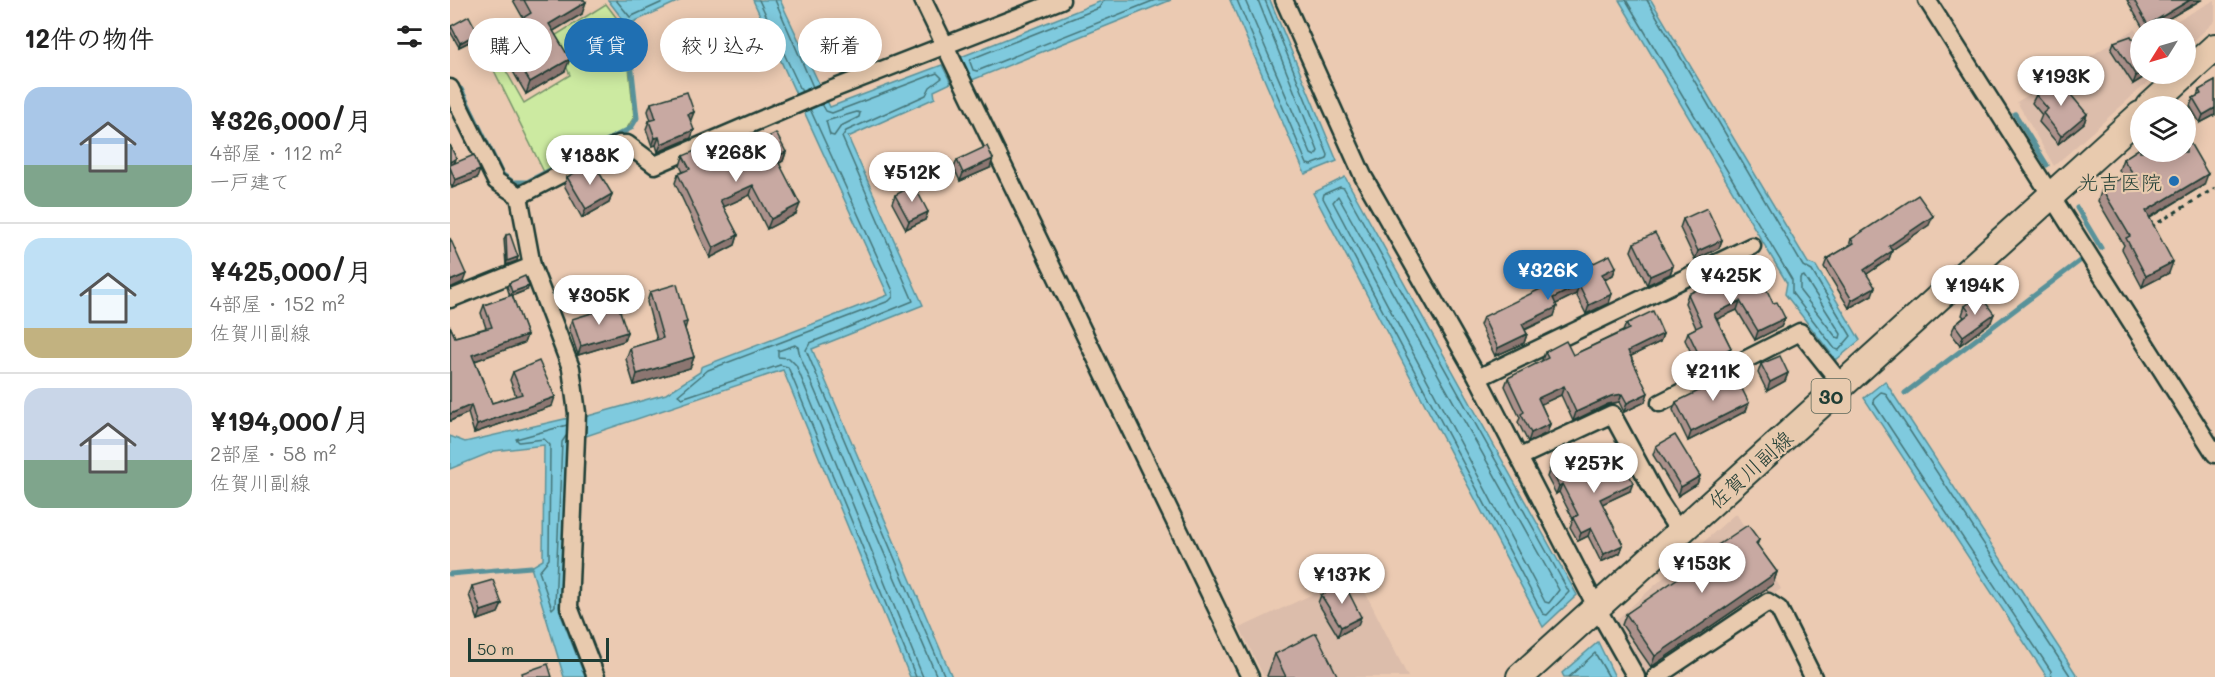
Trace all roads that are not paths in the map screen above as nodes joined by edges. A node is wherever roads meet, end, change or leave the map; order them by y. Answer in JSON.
{"nodes":[{"id":1,"x":923,"y":0,"type":"edge"},
{"id":2,"x":1061,"y":0,"type":"edge"},
{"id":3,"x":1284,"y":0,"type":"edge"},
{"id":4,"x":1927,"y":0,"type":"edge"},
{"id":5,"x":946,"y":46,"type":"junction"},
{"id":6,"x":2215,"y":47,"type":"edge"},
{"id":7,"x":450,"y":88,"type":"edge"},
{"id":8,"x":2161,"y":96,"type":"edge"},
{"id":9,"x":2130,"y":124,"type":"edge"},
{"id":10,"x":519,"y":196,"type":"junction"},
{"id":11,"x":2050,"y":198,"type":"junction"},
{"id":12,"x":1752,"y":246,"type":"dead end"},
{"id":13,"x":532,"y":266,"type":"junction"},
{"id":14,"x":450,"y":299,"type":"edge"},
{"id":15,"x":1478,"y":378,"type":"junction"},
{"id":16,"x":1842,"y":386,"type":"junction"},
{"id":17,"x":1660,"y":403,"type":"dead end"},
{"id":18,"x":2215,"y":454,"type":"edge"},
{"id":19,"x":1520,"y":457,"type":"junction"},
{"id":20,"x":1680,"y":533,"type":"junction"},
{"id":21,"x":1597,"y":608,"type":"junction"},
{"id":22,"x":596,"y":677,"type":"edge"},
{"id":23,"x":1250,"y":677,"type":"edge"},
{"id":24,"x":1520,"y":677,"type":"edge"},
{"id":25,"x":1636,"y":677,"type":"edge"},
{"id":26,"x":1656,"y":677,"type":"edge"},
{"id":27,"x":1813,"y":677,"type":"edge"}],
"edges":[{"from":1,"to":5,"type":"street"},
{"from":2,"to":5,"type":"street"},
{"from":3,"to":15,"type":"street"},
{"from":4,"to":11,"type":"street"},
{"from":5,"to":10,"type":"street"},
{"from":5,"to":23,"type":"street"},
{"from":6,"to":8,"type":"main road"},
{"from":7,"to":10,"type":"street"},
{"from":9,"to":11,"type":"main road","name":"佐賀川副線","number":"30"},
{"from":10,"to":13,"type":"street"},
{"from":11,"to":16,"type":"main road","name":"佐賀川副線","number":"30"},
{"from":11,"to":18,"type":"street"},
{"from":12,"to":15,"type":"street"},
{"from":13,"to":14,"type":"street"},
{"from":13,"to":22,"type":"street"},
{"from":15,"to":19,"type":"street"},
{"from":16,"to":17,"type":"street"},
{"from":16,"to":20,"type":"main road","name":"佐賀川副線","number":"30"},
{"from":19,"to":20,"type":"street"},
{"from":19,"to":21,"type":"street"},
{"from":20,"to":21,"type":"main road","name":"佐賀川副線","number":"30"},
{"from":21,"to":24,"type":"main road","name":"佐賀川副線","number":"30"},
{"from":21,"to":25,"type":"street"},
{"from":26,"to":27,"type":"street"}]}
